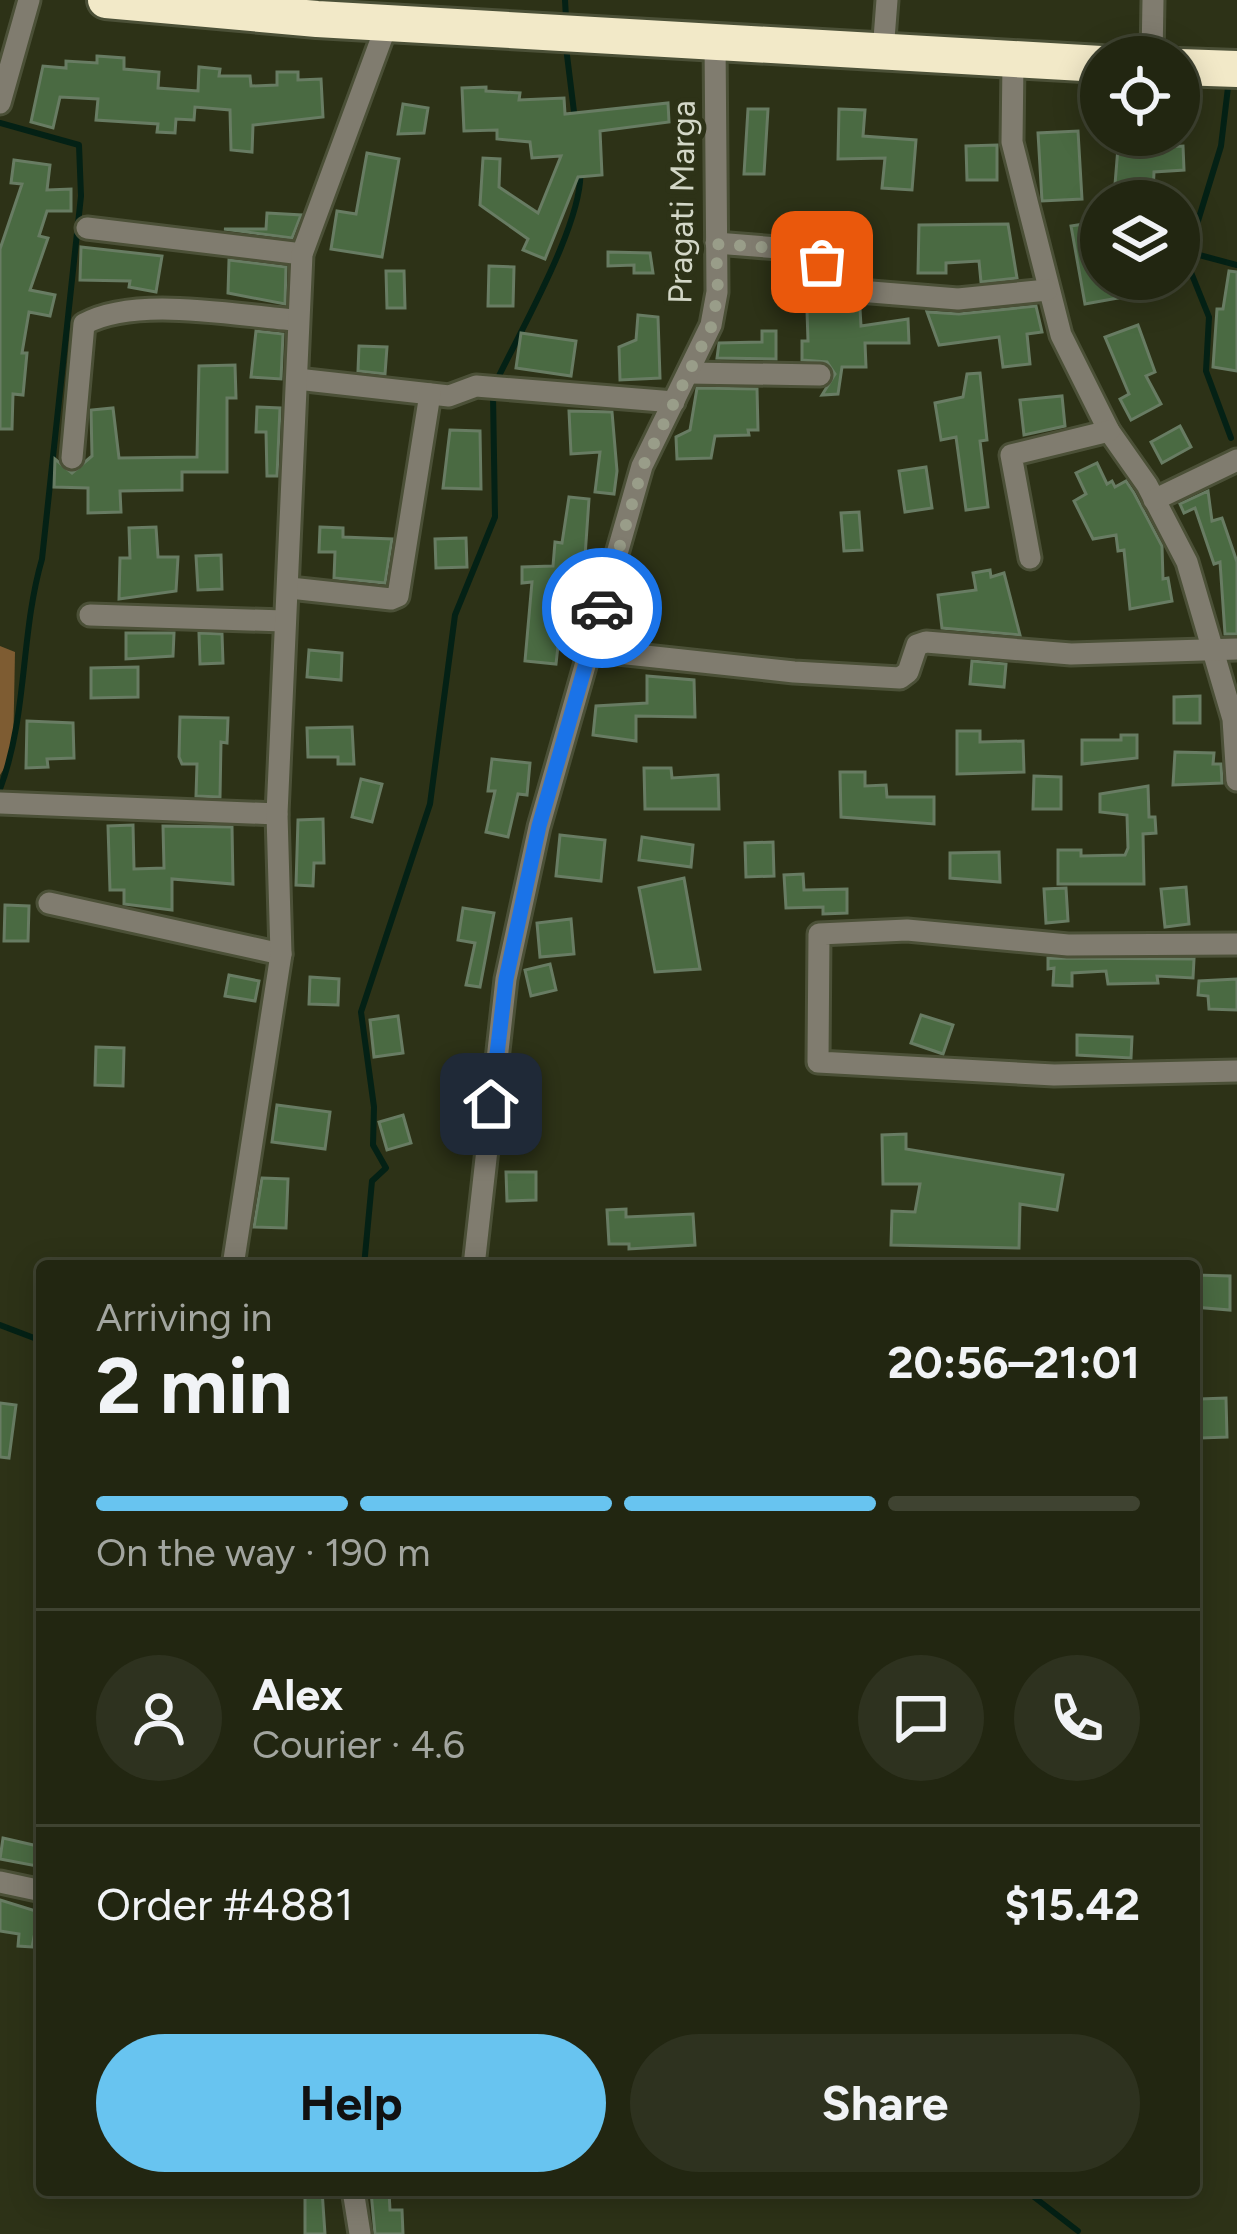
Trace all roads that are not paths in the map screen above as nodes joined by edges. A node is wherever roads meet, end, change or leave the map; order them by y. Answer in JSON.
{"nodes":[{"id":1,"x":29,"y":0,"type":"edge"},
{"id":2,"x":106,"y":0,"type":"edge"},
{"id":3,"x":887,"y":0,"type":"edge"},
{"id":4,"x":1153,"y":0,"type":"edge"},
{"id":5,"x":317,"y":9,"type":"edge"},
{"id":6,"x":388,"y":21,"type":"junction"},
{"id":7,"x":1152,"y":36,"type":"edge"},
{"id":8,"x":715,"y":40,"type":"junction"},
{"id":9,"x":883,"y":52,"type":"junction"},
{"id":10,"x":1012,"y":62,"type":"junction"},
{"id":11,"x":1080,"y":64,"type":"edge"},
{"id":12,"x":1200,"y":68,"type":"edge"},
{"id":13,"x":1237,"y":69,"type":"edge"},
{"id":14,"x":0,"y":103,"type":"edge"},
{"id":15,"x":87,"y":227,"type":"dead end"},
{"id":16,"x":716,"y":244,"type":"junction"},
{"id":17,"x":302,"y":254,"type":"junction"},
{"id":18,"x":1047,"y":290,"type":"junction"},
{"id":19,"x":296,"y":320,"type":"junction"},
{"id":20,"x":688,"y":373,"type":"junction"},
{"id":21,"x":820,"y":375,"type":"dead end"},
{"id":22,"x":297,"y":379,"type":"junction"},
{"id":23,"x":430,"y":394,"type":"junction"},
{"id":24,"x":674,"y":402,"type":"junction"},
{"id":25,"x":1109,"y":431,"type":"junction"},
{"id":26,"x":72,"y":458,"type":"dead end"},
{"id":27,"x":1237,"y":460,"type":"edge"},
{"id":28,"x":1154,"y":500,"type":"junction"},
{"id":29,"x":1030,"y":558,"type":"dead end"},
{"id":30,"x":290,"y":588,"type":"junction"},
{"id":31,"x":90,"y":615,"type":"dead end"},
{"id":32,"x":284,"y":621,"type":"junction"},
{"id":33,"x":590,"y":650,"type":"junction"},
{"id":34,"x":1227,"y":651,"type":"edge"},
{"id":35,"x":1235,"y":730,"type":"edge"},
{"id":36,"x":1237,"y":780,"type":"edge"},
{"id":37,"x":0,"y":803,"type":"edge"},
{"id":38,"x":277,"y":814,"type":"junction"},
{"id":39,"x":49,"y":903,"type":"dead end"},
{"id":40,"x":1237,"y":944,"type":"edge"},
{"id":41,"x":281,"y":954,"type":"junction"},
{"id":42,"x":1237,"y":1071,"type":"edge"},
{"id":43,"x":234,"y":1260,"type":"edge"},
{"id":44,"x":474,"y":1260,"type":"edge"},
{"id":45,"x":0,"y":1882,"type":"edge"},
{"id":46,"x":36,"y":1890,"type":"edge"},
{"id":47,"x":354,"y":2196,"type":"edge"},
{"id":48,"x":360,"y":2234,"type":"edge"}],
"edges":[{"from":1,"to":14,"type":"street"},
{"from":2,"to":5,"type":"highway"},
{"from":3,"to":9,"type":"street"},
{"from":4,"to":7,"type":"street"},
{"from":5,"to":6,"type":"highway"},
{"from":6,"to":8,"type":"highway"},
{"from":6,"to":17,"type":"street"},
{"from":8,"to":9,"type":"highway"},
{"from":8,"to":16,"type":"street","name":"Pragati Marga"},
{"from":9,"to":10,"type":"highway"},
{"from":10,"to":11,"type":"highway"},
{"from":10,"to":18,"type":"street"},
{"from":12,"to":13,"type":"highway"},
{"from":15,"to":17,"type":"street"},
{"from":16,"to":18,"type":"street"},
{"from":16,"to":20,"type":"street","name":"Pragati Marga"},
{"from":17,"to":19,"type":"street"},
{"from":18,"to":25,"type":"street"},
{"from":19,"to":22,"type":"street"},
{"from":19,"to":26,"type":"street"},
{"from":20,"to":21,"type":"street"},
{"from":20,"to":24,"type":"street","name":"Pragati Marga"},
{"from":22,"to":23,"type":"street"},
{"from":22,"to":30,"type":"street"},
{"from":23,"to":24,"type":"street"},
{"from":23,"to":30,"type":"street"},
{"from":24,"to":33,"type":"street","name":"Pragati Marga"},
{"from":25,"to":28,"type":"street"},
{"from":25,"to":29,"type":"street"},
{"from":27,"to":28,"type":"street"},
{"from":28,"to":34,"type":"street"},
{"from":30,"to":32,"type":"street"},
{"from":31,"to":32,"type":"street"},
{"from":32,"to":38,"type":"street"},
{"from":33,"to":34,"type":"street"},
{"from":33,"to":44,"type":"street","name":"Pragati Marga"},
{"from":34,"to":35,"type":"street"},
{"from":35,"to":36,"type":"street"},
{"from":37,"to":38,"type":"street"},
{"from":38,"to":41,"type":"street"},
{"from":39,"to":41,"type":"street"},
{"from":40,"to":42,"type":"street"},
{"from":41,"to":43,"type":"street"},
{"from":45,"to":46,"type":"street"},
{"from":47,"to":48,"type":"street"}]}
